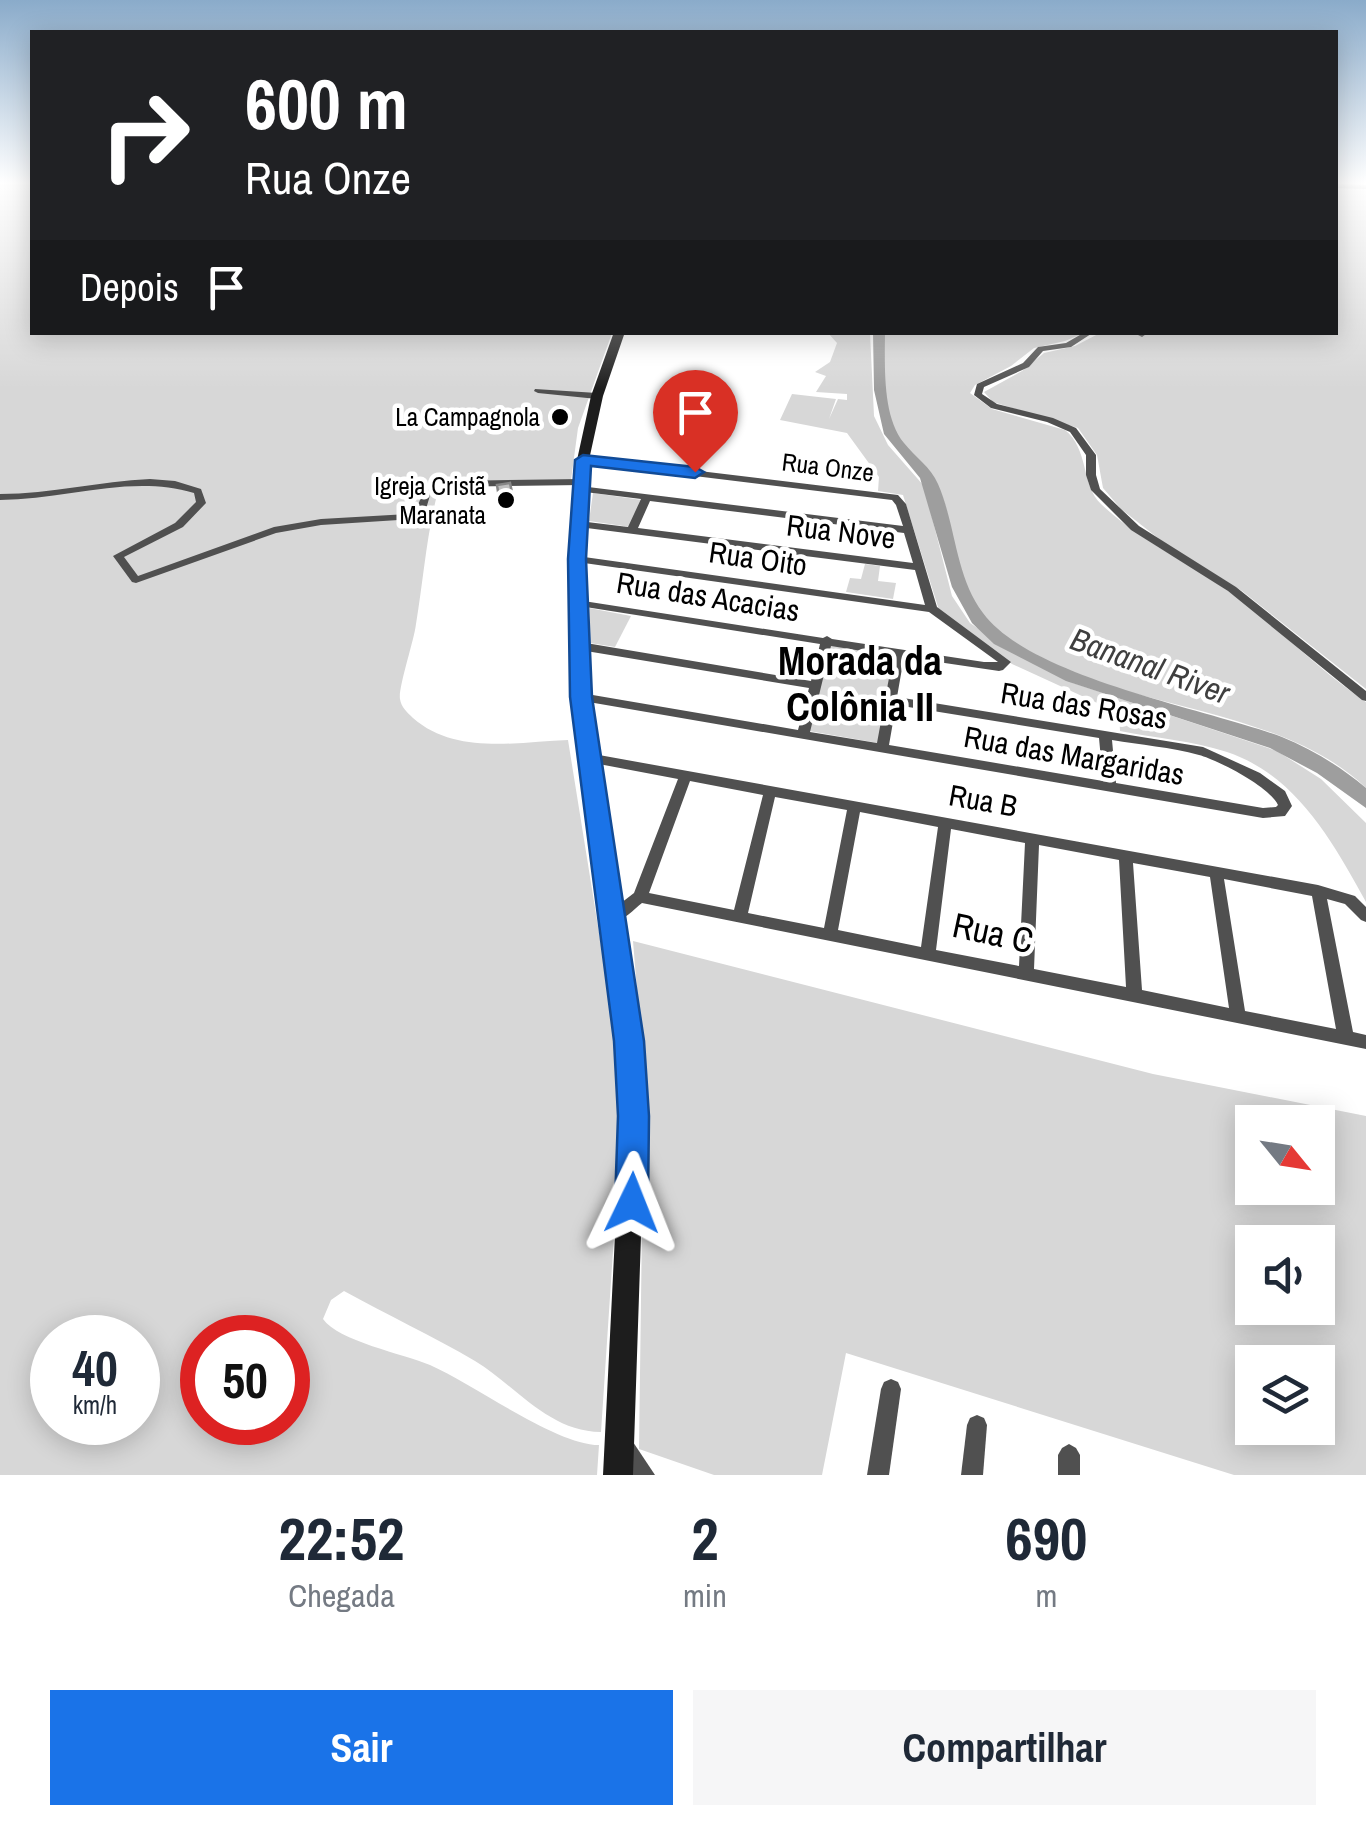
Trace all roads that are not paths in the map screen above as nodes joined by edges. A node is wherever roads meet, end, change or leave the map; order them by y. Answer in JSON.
{"nodes":[{"id":1,"x":619,"y":335,"type":"edge"},
{"id":2,"x":1086,"y":335,"type":"edge"},
{"id":3,"x":538,"y":391,"type":"dead end"},
{"id":4,"x":597,"y":396,"type":"junction"},
{"id":5,"x":583,"y":460,"type":"junction"},
{"id":6,"x":580,"y":485,"type":"junction"},
{"id":7,"x":0,"y":497,"type":"edge"},
{"id":8,"x":646,"y":498,"type":"junction"},
{"id":9,"x":578,"y":524,"type":"junction"},
{"id":10,"x":632,"y":530,"type":"junction"},
{"id":11,"x":907,"y":530,"type":"junction"},
{"id":12,"x":577,"y":559,"type":"junction"},
{"id":13,"x":918,"y":567,"type":"junction"},
{"id":14,"x":578,"y":603,"type":"junction"},
{"id":15,"x":932,"y":608,"type":"junction"},
{"id":16,"x":827,"y":640,"type":"junction"},
{"id":17,"x":580,"y":646,"type":"junction"},
{"id":18,"x":900,"y":652,"type":"junction"},
{"id":19,"x":814,"y":685,"type":"junction"},
{"id":20,"x":581,"y":697,"type":"junction"},
{"id":21,"x":1366,"y":697,"type":"edge"},
{"id":22,"x":891,"y":700,"type":"junction"},
{"id":23,"x":803,"y":734,"type":"junction"},
{"id":24,"x":1105,"y":734,"type":"junction"},
{"id":25,"x":882,"y":749,"type":"junction"},
{"id":26,"x":588,"y":758,"type":"junction"},
{"id":27,"x":686,"y":776,"type":"junction"},
{"id":28,"x":1110,"y":788,"type":"junction"},
{"id":29,"x":770,"y":792,"type":"junction"},
{"id":30,"x":854,"y":808,"type":"junction"},
{"id":31,"x":1263,"y":813,"type":"joint"},
{"id":32,"x":945,"y":824,"type":"junction"},
{"id":33,"x":1032,"y":840,"type":"junction"},
{"id":34,"x":1126,"y":856,"type":"junction"},
{"id":35,"x":1216,"y":872,"type":"junction"},
{"id":36,"x":606,"y":883,"type":"junction"},
{"id":37,"x":1318,"y":892,"type":"junction"},
{"id":38,"x":639,"y":897,"type":"junction"},
{"id":39,"x":1364,"y":913,"type":"edge"},
{"id":40,"x":740,"y":916,"type":"junction"},
{"id":41,"x":612,"y":917,"type":"junction"},
{"id":42,"x":830,"y":933,"type":"junction"},
{"id":43,"x":928,"y":952,"type":"junction"},
{"id":44,"x":1026,"y":974,"type":"junction"},
{"id":45,"x":1134,"y":995,"type":"junction"},
{"id":46,"x":1238,"y":1015,"type":"junction"},
{"id":47,"x":1346,"y":1038,"type":"junction"},
{"id":48,"x":1366,"y":1042,"type":"edge"},
{"id":49,"x":891,"y":1388,"type":"dead end"},
{"id":50,"x":978,"y":1425,"type":"dead end"},
{"id":51,"x":619,"y":1433,"type":"junction"},
{"id":52,"x":618,"y":1475,"type":"edge"},
{"id":53,"x":644,"y":1475,"type":"edge"},
{"id":54,"x":878,"y":1475,"type":"edge"},
{"id":55,"x":972,"y":1475,"type":"edge"}],
"edges":[{"from":1,"to":4,"type":"main road"},
{"from":2,"to":21,"type":"street"},
{"from":3,"to":4,"type":"street"},
{"from":4,"to":5,"type":"main road"},
{"from":5,"to":6,"type":"main road"},
{"from":5,"to":11,"type":"street","name":"Rua Onze"},
{"from":6,"to":7,"type":"street"},
{"from":6,"to":8,"type":"street"},
{"from":6,"to":9,"type":"main road"},
{"from":8,"to":10,"type":"street"},
{"from":8,"to":11,"type":"street"},
{"from":9,"to":10,"type":"street","name":"Rua Nove"},
{"from":9,"to":12,"type":"main road"},
{"from":10,"to":13,"type":"street","name":"Rua Nove"},
{"from":11,"to":13,"type":"street"},
{"from":12,"to":14,"type":"main road"},
{"from":12,"to":15,"type":"street","name":"Rua Oito"},
{"from":13,"to":15,"type":"street"},
{"from":14,"to":16,"type":"street","name":"Rua das Acacias"},
{"from":14,"to":17,"type":"main road"},
{"from":15,"to":18,"type":"street","name":"Rua das Acacias"},
{"from":16,"to":18,"type":"street","name":"Rua das Acacias"},
{"from":16,"to":19,"type":"street"},
{"from":17,"to":19,"type":"street"},
{"from":17,"to":20,"type":"main road"},
{"from":18,"to":22,"type":"street"},
{"from":19,"to":23,"type":"street"},
{"from":20,"to":23,"type":"street","name":"Rua das Margaridas"},
{"from":20,"to":26,"type":"main road"},
{"from":22,"to":24,"type":"street","name":"Rua das Rosas"},
{"from":22,"to":25,"type":"street"},
{"from":23,"to":25,"type":"street","name":"Rua das Margaridas"},
{"from":24,"to":28,"type":"street"},
{"from":24,"to":31,"type":"street","name":"Rua das Rosas"},
{"from":25,"to":28,"type":"street","name":"Rua das Margaridas"},
{"from":26,"to":27,"type":"street","name":"Rua B"},
{"from":26,"to":36,"type":"main road"},
{"from":27,"to":29,"type":"street","name":"Rua B"},
{"from":27,"to":38,"type":"street"},
{"from":28,"to":31,"type":"street","name":"Rua das Margaridas"},
{"from":29,"to":30,"type":"street","name":"Rua B"},
{"from":29,"to":40,"type":"street"},
{"from":30,"to":32,"type":"street","name":"Rua B"},
{"from":30,"to":42,"type":"street"},
{"from":32,"to":33,"type":"street","name":"Rua B"},
{"from":32,"to":43,"type":"street"},
{"from":33,"to":34,"type":"street","name":"Rua B"},
{"from":33,"to":44,"type":"street"},
{"from":34,"to":35,"type":"street","name":"Rua B"},
{"from":34,"to":45,"type":"street"},
{"from":35,"to":37,"type":"street","name":"Rua B"},
{"from":35,"to":46,"type":"street"},
{"from":36,"to":38,"type":"street","name":"Rua C"},
{"from":36,"to":41,"type":"main road"},
{"from":37,"to":39,"type":"street","name":"Rua B"},
{"from":37,"to":47,"type":"street"},
{"from":38,"to":40,"type":"street","name":"Rua C"},
{"from":38,"to":41,"type":"street"},
{"from":40,"to":42,"type":"street","name":"Rua C"},
{"from":41,"to":51,"type":"main road"},
{"from":42,"to":43,"type":"street","name":"Rua C"},
{"from":43,"to":44,"type":"street","name":"Rua C"},
{"from":44,"to":45,"type":"street","name":"Rua C"},
{"from":45,"to":46,"type":"street","name":"Rua C"},
{"from":46,"to":47,"type":"street","name":"Rua C"},
{"from":47,"to":48,"type":"street","name":"Rua C"},
{"from":49,"to":54,"type":"street"},
{"from":50,"to":55,"type":"street"},
{"from":51,"to":52,"type":"main road"},
{"from":51,"to":53,"type":"street"}]}
